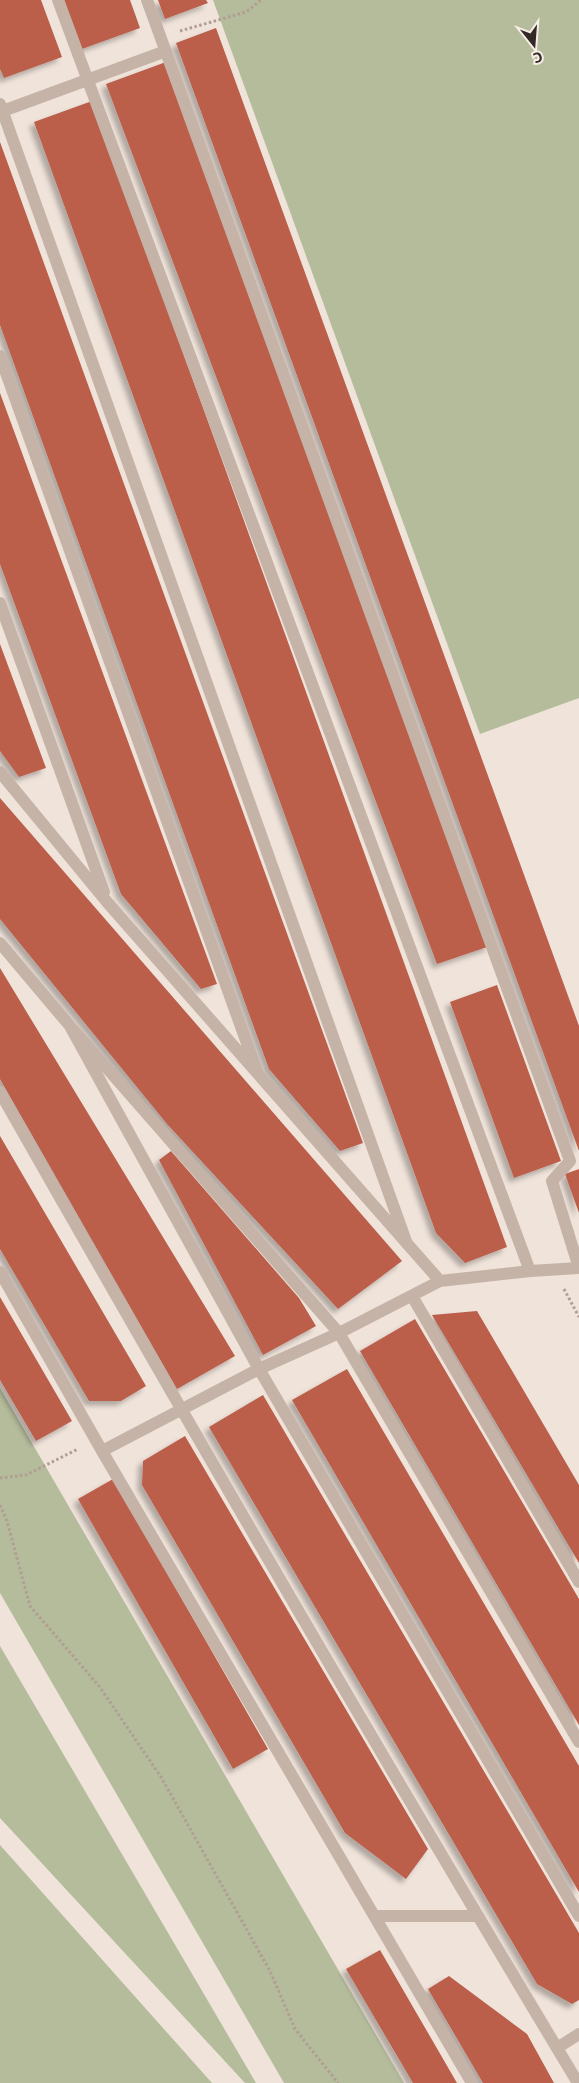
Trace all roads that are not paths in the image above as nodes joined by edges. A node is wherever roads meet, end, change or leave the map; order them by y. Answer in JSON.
{"nodes":[{"id":1,"x":58,"y":0,"type":"edge"},
{"id":2,"x":147,"y":0,"type":"edge"},
{"id":3,"x":166,"y":51,"type":"junction"},
{"id":4,"x":88,"y":81,"type":"junction"},
{"id":5,"x":1,"y":109,"type":"edge"},
{"id":6,"x":0,"y":356,"type":"edge"},
{"id":7,"x":0,"y":603,"type":"edge"},
{"id":8,"x":0,"y":772,"type":"edge"},
{"id":9,"x":107,"y":902,"type":"junction"},
{"id":10,"x":0,"y":943,"type":"edge"},
{"id":11,"x":70,"y":1026,"type":"junction"},
{"id":12,"x":258,"y":1074,"type":"junction"},
{"id":13,"x":0,"y":1092,"type":"edge"},
{"id":14,"x":407,"y":1244,"type":"junction"},
{"id":15,"x":579,"y":1268,"type":"edge"},
{"id":16,"x":530,"y":1271,"type":"junction"},
{"id":17,"x":0,"y":1272,"type":"edge"},
{"id":18,"x":440,"y":1281,"type":"junction"},
{"id":19,"x":412,"y":1296,"type":"junction"},
{"id":20,"x":339,"y":1333,"type":"junction"},
{"id":21,"x":260,"y":1369,"type":"junction"},
{"id":22,"x":180,"y":1410,"type":"junction"},
{"id":23,"x":99,"y":1446,"type":"junction"},
{"id":24,"x":579,"y":1582,"type":"edge"},
{"id":25,"x":579,"y":1742,"type":"edge"},
{"id":26,"x":374,"y":1916,"type":"junction"},
{"id":27,"x":478,"y":1916,"type":"junction"},
{"id":28,"x":579,"y":1916,"type":"edge"},
{"id":29,"x":579,"y":2034,"type":"edge"},
{"id":30,"x":557,"y":2048,"type":"junction"},
{"id":31,"x":472,"y":2083,"type":"edge"},
{"id":32,"x":578,"y":2083,"type":"edge"}],
"edges":[{"from":1,"to":4,"type":"lane"},
{"from":2,"to":3,"type":"lane"},
{"from":3,"to":4,"type":"lane"},
{"from":3,"to":15,"type":"lane"},
{"from":4,"to":5,"type":"lane"},
{"from":4,"to":16,"type":"lane"},
{"from":5,"to":14,"type":"lane"},
{"from":6,"to":12,"type":"lane"},
{"from":7,"to":9,"type":"lane"},
{"from":8,"to":9,"type":"lane"},
{"from":9,"to":12,"type":"lane"},
{"from":10,"to":11,"type":"lane"},
{"from":11,"to":20,"type":"lane"},
{"from":11,"to":21,"type":"lane"},
{"from":12,"to":14,"type":"lane"},
{"from":13,"to":22,"type":"lane"},
{"from":14,"to":18,"type":"lane"},
{"from":15,"to":16,"type":"lane"},
{"from":16,"to":18,"type":"lane"},
{"from":17,"to":23,"type":"lane"},
{"from":18,"to":19,"type":"lane"},
{"from":19,"to":20,"type":"lane"},
{"from":19,"to":24,"type":"lane"},
{"from":20,"to":21,"type":"lane"},
{"from":20,"to":25,"type":"lane"},
{"from":21,"to":22,"type":"lane"},
{"from":21,"to":28,"type":"lane"},
{"from":22,"to":23,"type":"lane"},
{"from":22,"to":27,"type":"lane"},
{"from":23,"to":26,"type":"lane"},
{"from":26,"to":27,"type":"lane"},
{"from":26,"to":31,"type":"lane"},
{"from":27,"to":30,"type":"lane"},
{"from":29,"to":30,"type":"lane"},
{"from":30,"to":32,"type":"lane"}]}
